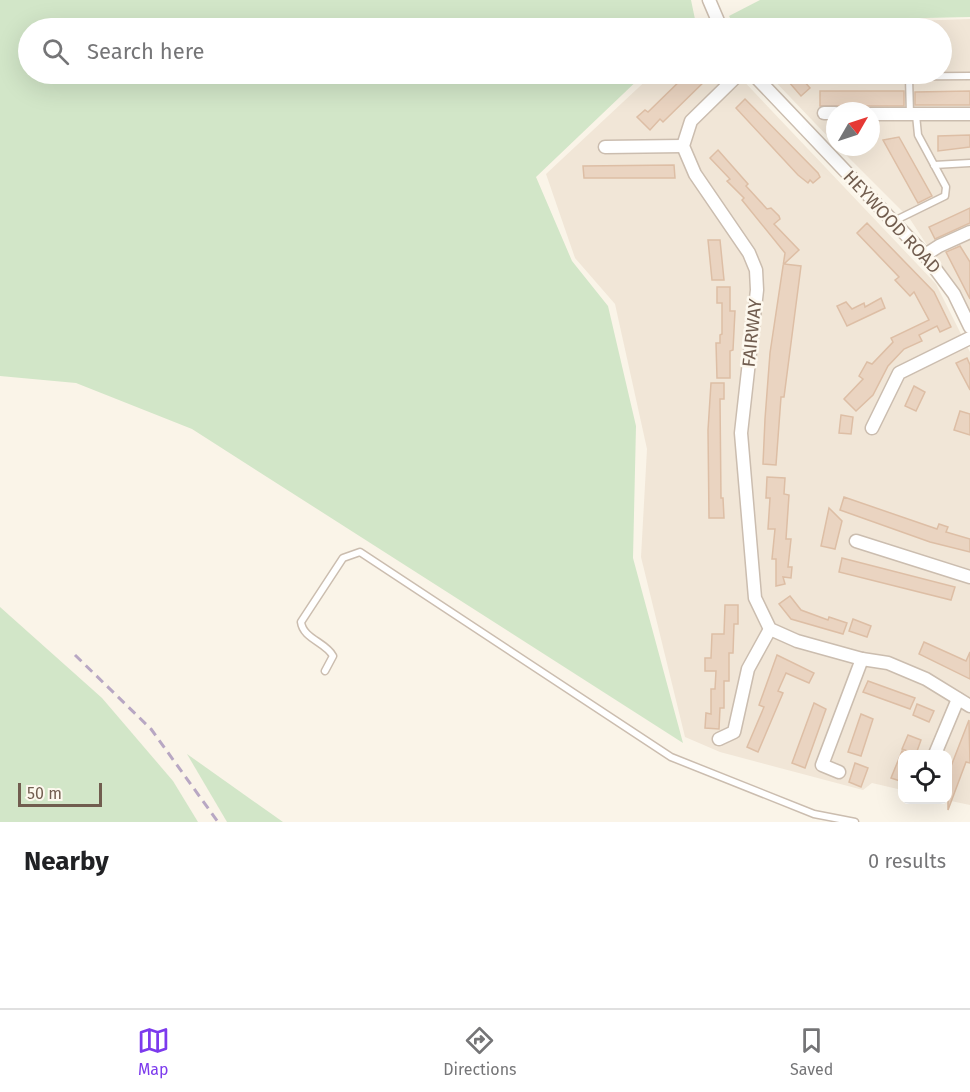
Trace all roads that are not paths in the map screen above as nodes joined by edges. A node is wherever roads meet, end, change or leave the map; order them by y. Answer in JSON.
{"nodes":[{"id":1,"x":709,"y":0,"type":"edge"},
{"id":2,"x":717,"y":18,"type":"edge"},
{"id":3,"x":952,"y":76,"type":"edge"},
{"id":4,"x":970,"y":76,"type":"edge"},
{"id":5,"x":729,"y":84,"type":"edge"},
{"id":6,"x":763,"y":84,"type":"edge"},
{"id":7,"x":910,"y":84,"type":"edge"},
{"id":8,"x":880,"y":114,"type":"edge"},
{"id":9,"x":970,"y":114,"type":"edge"},
{"id":10,"x":913,"y":115,"type":"junction"},
{"id":11,"x":683,"y":146,"type":"junction"},
{"id":12,"x":605,"y":147,"type":"dead end"},
{"id":13,"x":970,"y":163,"type":"edge"},
{"id":14,"x":934,"y":165,"type":"junction"},
{"id":15,"x":894,"y":221,"type":"junction"},
{"id":16,"x":970,"y":232,"type":"edge"},
{"id":17,"x":925,"y":255,"type":"junction"},
{"id":18,"x":970,"y":327,"type":"edge"},
{"id":19,"x":970,"y":338,"type":"edge"},
{"id":20,"x":872,"y":428,"type":"dead end"},
{"id":21,"x":856,"y":541,"type":"dead end"},
{"id":22,"x":970,"y":577,"type":"edge"},
{"id":23,"x":770,"y":629,"type":"junction"},
{"id":24,"x":862,"y":659,"type":"junction"},
{"id":25,"x":325,"y":671,"type":"dead end"},
{"id":26,"x":958,"y":699,"type":"junction"},
{"id":27,"x":970,"y":706,"type":"edge"},
{"id":28,"x":719,"y":739,"type":"dead end"},
{"id":29,"x":937,"y":750,"type":"edge"},
{"id":30,"x":839,"y":772,"type":"dead end"},
{"id":31,"x":843,"y":820,"type":"junction"},
{"id":32,"x":828,"y":822,"type":"edge"},
{"id":33,"x":855,"y":822,"type":"edge"}],
"edges":[{"from":1,"to":2,"type":"street"},
{"from":3,"to":4,"type":"lane"},
{"from":5,"to":11,"type":"street"},
{"from":6,"to":15,"type":"street","name":"HEYWOOD ROAD"},
{"from":7,"to":10,"type":"lane"},
{"from":8,"to":10,"type":"street"},
{"from":9,"to":10,"type":"street"},
{"from":10,"to":14,"type":"lane"},
{"from":11,"to":12,"type":"street"},
{"from":11,"to":23,"type":"street","name":"FAIRWAY"},
{"from":13,"to":14,"type":"lane"},
{"from":14,"to":15,"type":"lane"},
{"from":15,"to":17,"type":"street","name":"HEYWOOD ROAD"},
{"from":16,"to":17,"type":"street"},
{"from":17,"to":18,"type":"street","name":"HEYWOOD ROAD"},
{"from":19,"to":20,"type":"street"},
{"from":21,"to":22,"type":"street"},
{"from":23,"to":24,"type":"street"},
{"from":23,"to":28,"type":"street"},
{"from":24,"to":26,"type":"street"},
{"from":24,"to":30,"type":"street"},
{"from":25,"to":31,"type":"lane"},
{"from":26,"to":27,"type":"street"},
{"from":26,"to":29,"type":"street"},
{"from":31,"to":32,"type":"lane"},
{"from":31,"to":33,"type":"lane"}]}
